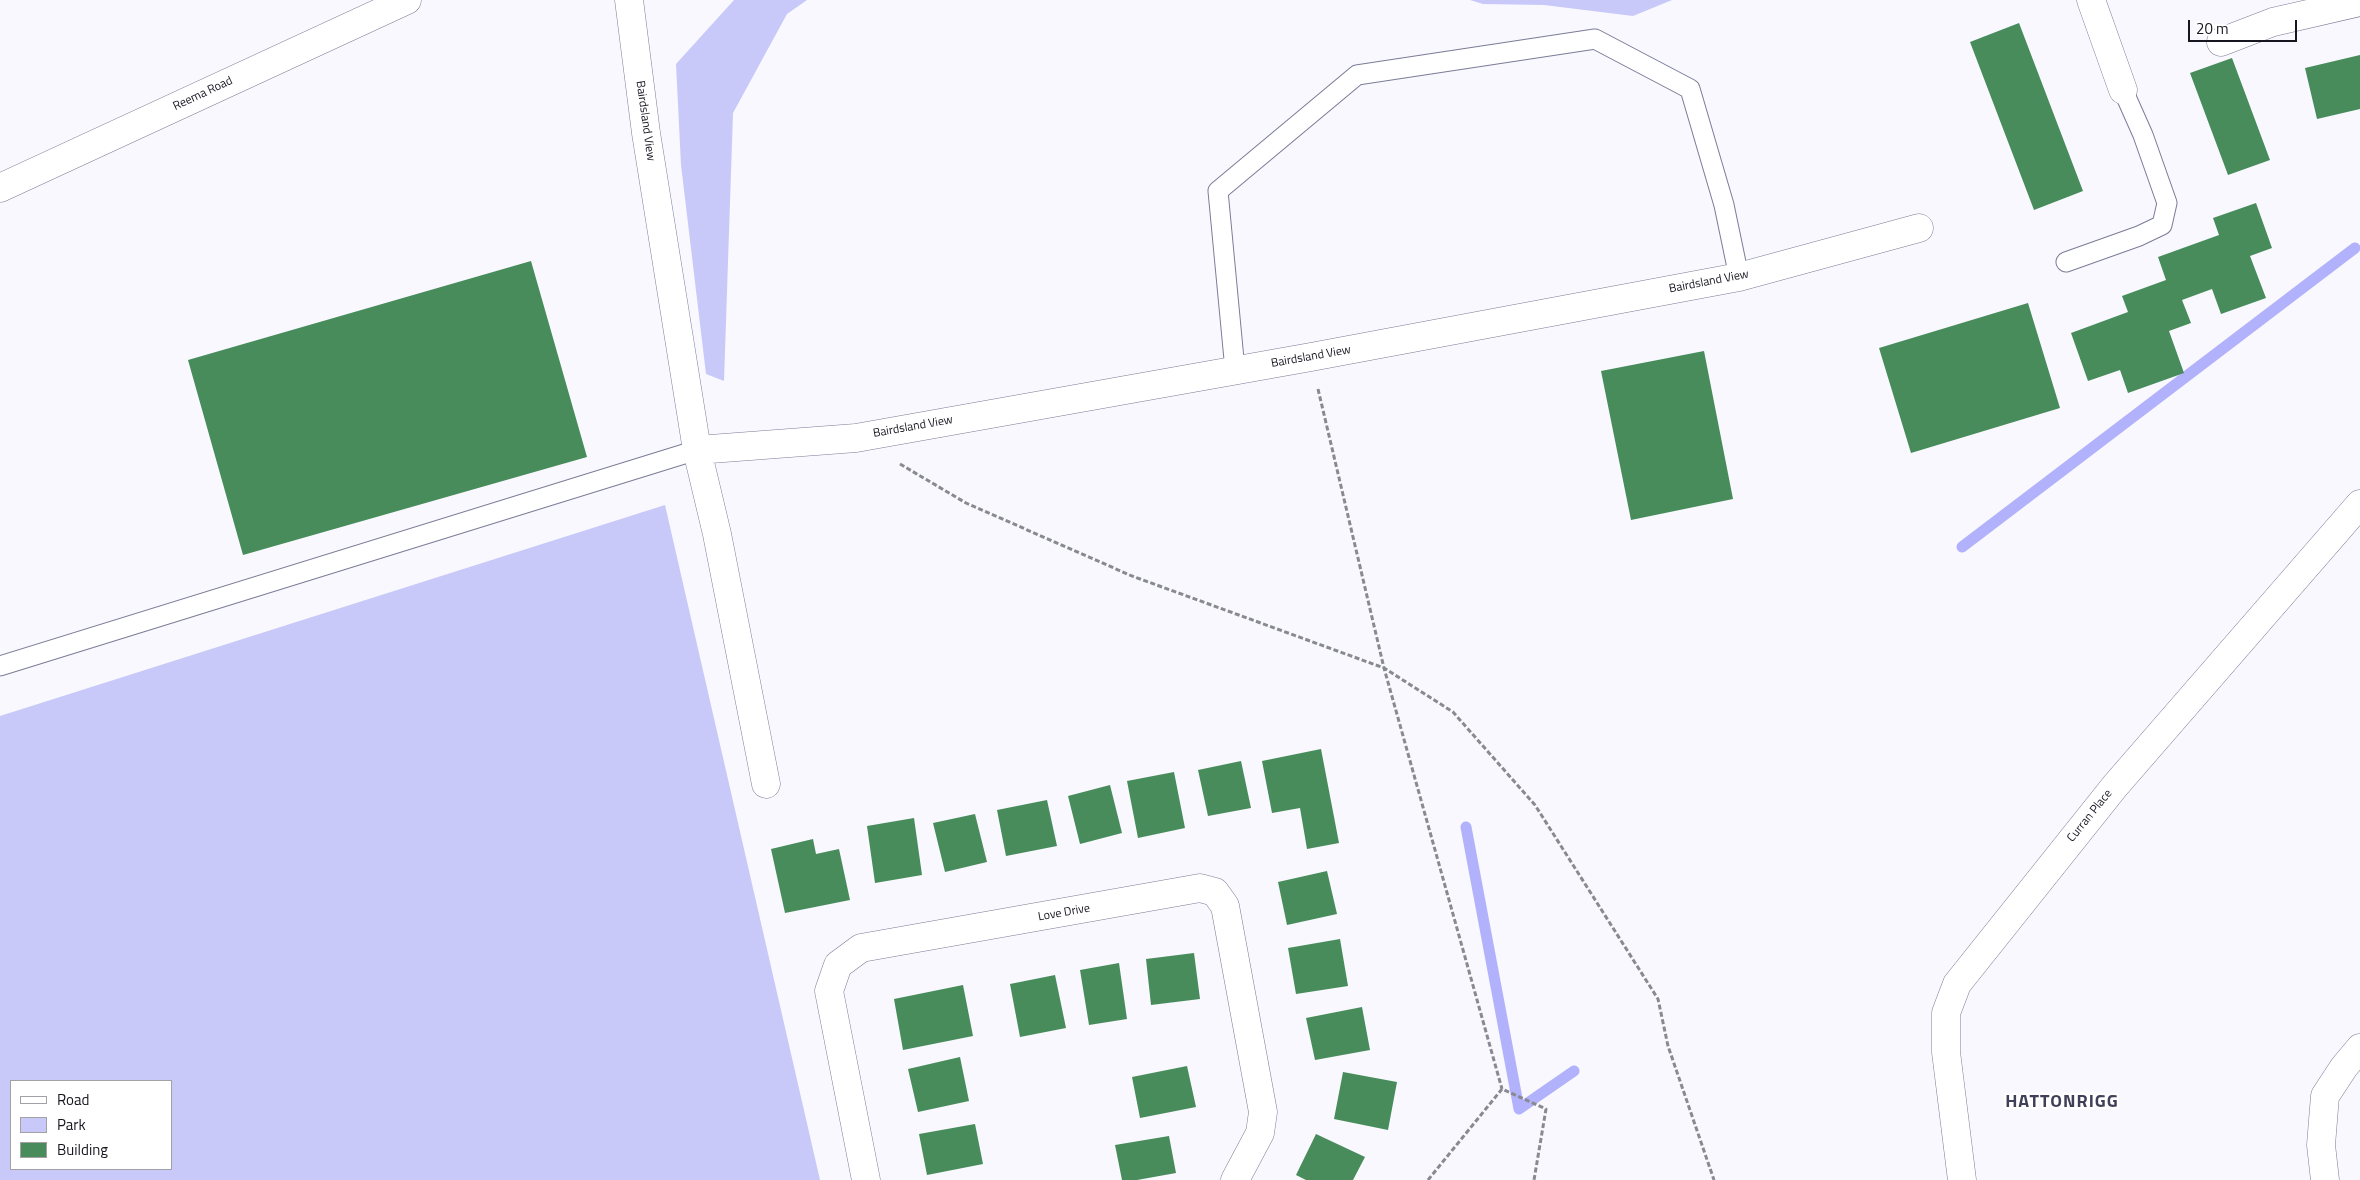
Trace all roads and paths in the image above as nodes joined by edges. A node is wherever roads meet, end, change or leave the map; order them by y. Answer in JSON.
{"nodes":[{"id":1,"x":407,"y":0,"type":"edge"},
{"id":2,"x":629,"y":0,"type":"edge"},
{"id":3,"x":2091,"y":0,"type":"edge"},
{"id":4,"x":2360,"y":2,"type":"edge"},
{"id":5,"x":2220,"y":42,"type":"dead end"},
{"id":6,"x":2123,"y":90,"type":"joint"},
{"id":7,"x":0,"y":188,"type":"edge"},
{"id":8,"x":1919,"y":228,"type":"dead end"},
{"id":9,"x":2066,"y":262,"type":"dead end"},
{"id":10,"x":1739,"y":278,"type":"junction"},
{"id":11,"x":1311,"y":357,"type":"junction"},
{"id":12,"x":1235,"y":370,"type":"junction"},
{"id":13,"x":697,"y":450,"type":"junction"},
{"id":14,"x":898,"y":463,"type":"dead end"},
{"id":15,"x":2360,"y":504,"type":"edge"},
{"id":16,"x":0,"y":666,"type":"edge"},
{"id":17,"x":1384,"y":668,"type":"junction"},
{"id":18,"x":766,"y":784,"type":"dead end"},
{"id":19,"x":2360,"y":1048,"type":"edge"},
{"id":20,"x":1502,"y":1088,"type":"junction"},
{"id":21,"x":866,"y":1180,"type":"edge"},
{"id":22,"x":1235,"y":1180,"type":"edge"},
{"id":23,"x":1428,"y":1180,"type":"edge"},
{"id":24,"x":1534,"y":1180,"type":"edge"},
{"id":25,"x":1714,"y":1180,"type":"edge"},
{"id":26,"x":1962,"y":1180,"type":"edge"},
{"id":27,"x":2325,"y":1180,"type":"edge"}],
"edges":[{"from":1,"to":7,"type":"street","name":"Reema Road"},
{"from":2,"to":13,"type":"street","name":"Bairdsland View"},
{"from":3,"to":6,"type":"street"},
{"from":4,"to":5,"type":"street"},
{"from":6,"to":9,"type":"lane"},
{"from":8,"to":10,"type":"street","name":"Bairdsland View"},
{"from":10,"to":11,"type":"street","name":"Bairdsland View"},
{"from":10,"to":12,"type":"lane"},
{"from":11,"to":12,"type":"street","name":"Bairdsland View"},
{"from":11,"to":17,"type":"path"},
{"from":12,"to":13,"type":"street","name":"Bairdsland View"},
{"from":13,"to":16,"type":"lane"},
{"from":13,"to":18,"type":"street","name":"Bairdsland View"},
{"from":14,"to":17,"type":"path"},
{"from":15,"to":26,"type":"street","name":"Curran Place"},
{"from":17,"to":20,"type":"path"},
{"from":17,"to":25,"type":"path"},
{"from":19,"to":27,"type":"street"},
{"from":20,"to":23,"type":"path"},
{"from":20,"to":24,"type":"path"},
{"from":21,"to":22,"type":"street","name":"Love Drive"}]}
